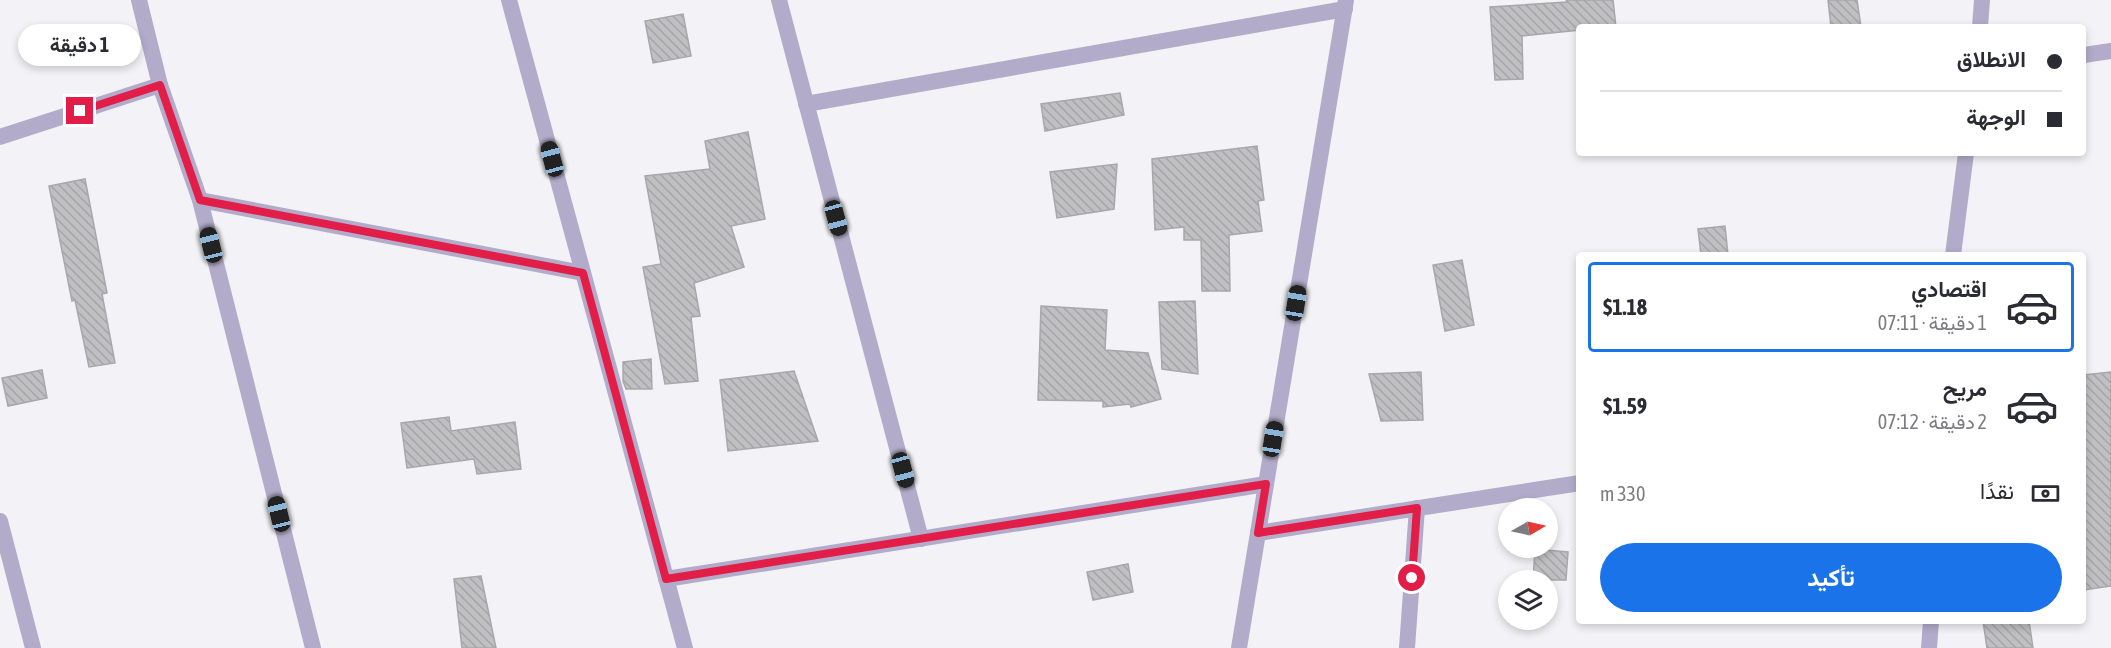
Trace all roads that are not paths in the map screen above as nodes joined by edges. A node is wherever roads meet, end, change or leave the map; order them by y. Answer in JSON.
{"nodes":[{"id":1,"x":139,"y":0,"type":"edge"},
{"id":2,"x":509,"y":0,"type":"edge"},
{"id":3,"x":779,"y":0,"type":"edge"},
{"id":4,"x":1982,"y":0,"type":"edge"},
{"id":5,"x":1346,"y":4,"type":"edge"},
{"id":6,"x":1980,"y":24,"type":"edge"},
{"id":7,"x":2111,"y":51,"type":"edge"},
{"id":8,"x":2086,"y":56,"type":"edge"},
{"id":9,"x":160,"y":85,"type":"junction"},
{"id":10,"x":806,"y":104,"type":"junction"},
{"id":11,"x":0,"y":137,"type":"edge"},
{"id":12,"x":1966,"y":156,"type":"edge"},
{"id":13,"x":200,"y":200,"type":"junction"},
{"id":14,"x":1953,"y":252,"type":"edge"},
{"id":15,"x":583,"y":273,"type":"junction"},
{"id":16,"x":1266,"y":484,"type":"junction"},
{"id":17,"x":1576,"y":484,"type":"edge"},
{"id":18,"x":1417,"y":508,"type":"junction"},
{"id":19,"x":0,"y":521,"type":"edge"},
{"id":20,"x":1258,"y":533,"type":"junction"},
{"id":21,"x":921,"y":539,"type":"junction"},
{"id":22,"x":666,"y":579,"type":"junction"},
{"id":23,"x":1931,"y":624,"type":"edge"},
{"id":24,"x":33,"y":648,"type":"edge"},
{"id":25,"x":313,"y":648,"type":"edge"},
{"id":26,"x":685,"y":648,"type":"edge"},
{"id":27,"x":1239,"y":648,"type":"edge"},
{"id":28,"x":1407,"y":648,"type":"edge"},
{"id":29,"x":1929,"y":648,"type":"edge"}],
"edges":[{"from":1,"to":9,"type":"street"},
{"from":2,"to":15,"type":"street"},
{"from":3,"to":10,"type":"street"},
{"from":4,"to":6,"type":"street"},
{"from":5,"to":10,"type":"street"},
{"from":5,"to":16,"type":"street"},
{"from":7,"to":8,"type":"street"},
{"from":9,"to":11,"type":"street"},
{"from":9,"to":13,"type":"street"},
{"from":10,"to":21,"type":"street"},
{"from":12,"to":14,"type":"street"},
{"from":13,"to":15,"type":"street"},
{"from":13,"to":25,"type":"street"},
{"from":15,"to":22,"type":"street"},
{"from":16,"to":20,"type":"street"},
{"from":16,"to":21,"type":"street"},
{"from":17,"to":18,"type":"street"},
{"from":18,"to":20,"type":"street"},
{"from":18,"to":28,"type":"street"},
{"from":19,"to":24,"type":"street"},
{"from":20,"to":27,"type":"street"},
{"from":21,"to":22,"type":"street"},
{"from":22,"to":26,"type":"street"},
{"from":23,"to":29,"type":"street"}]}
